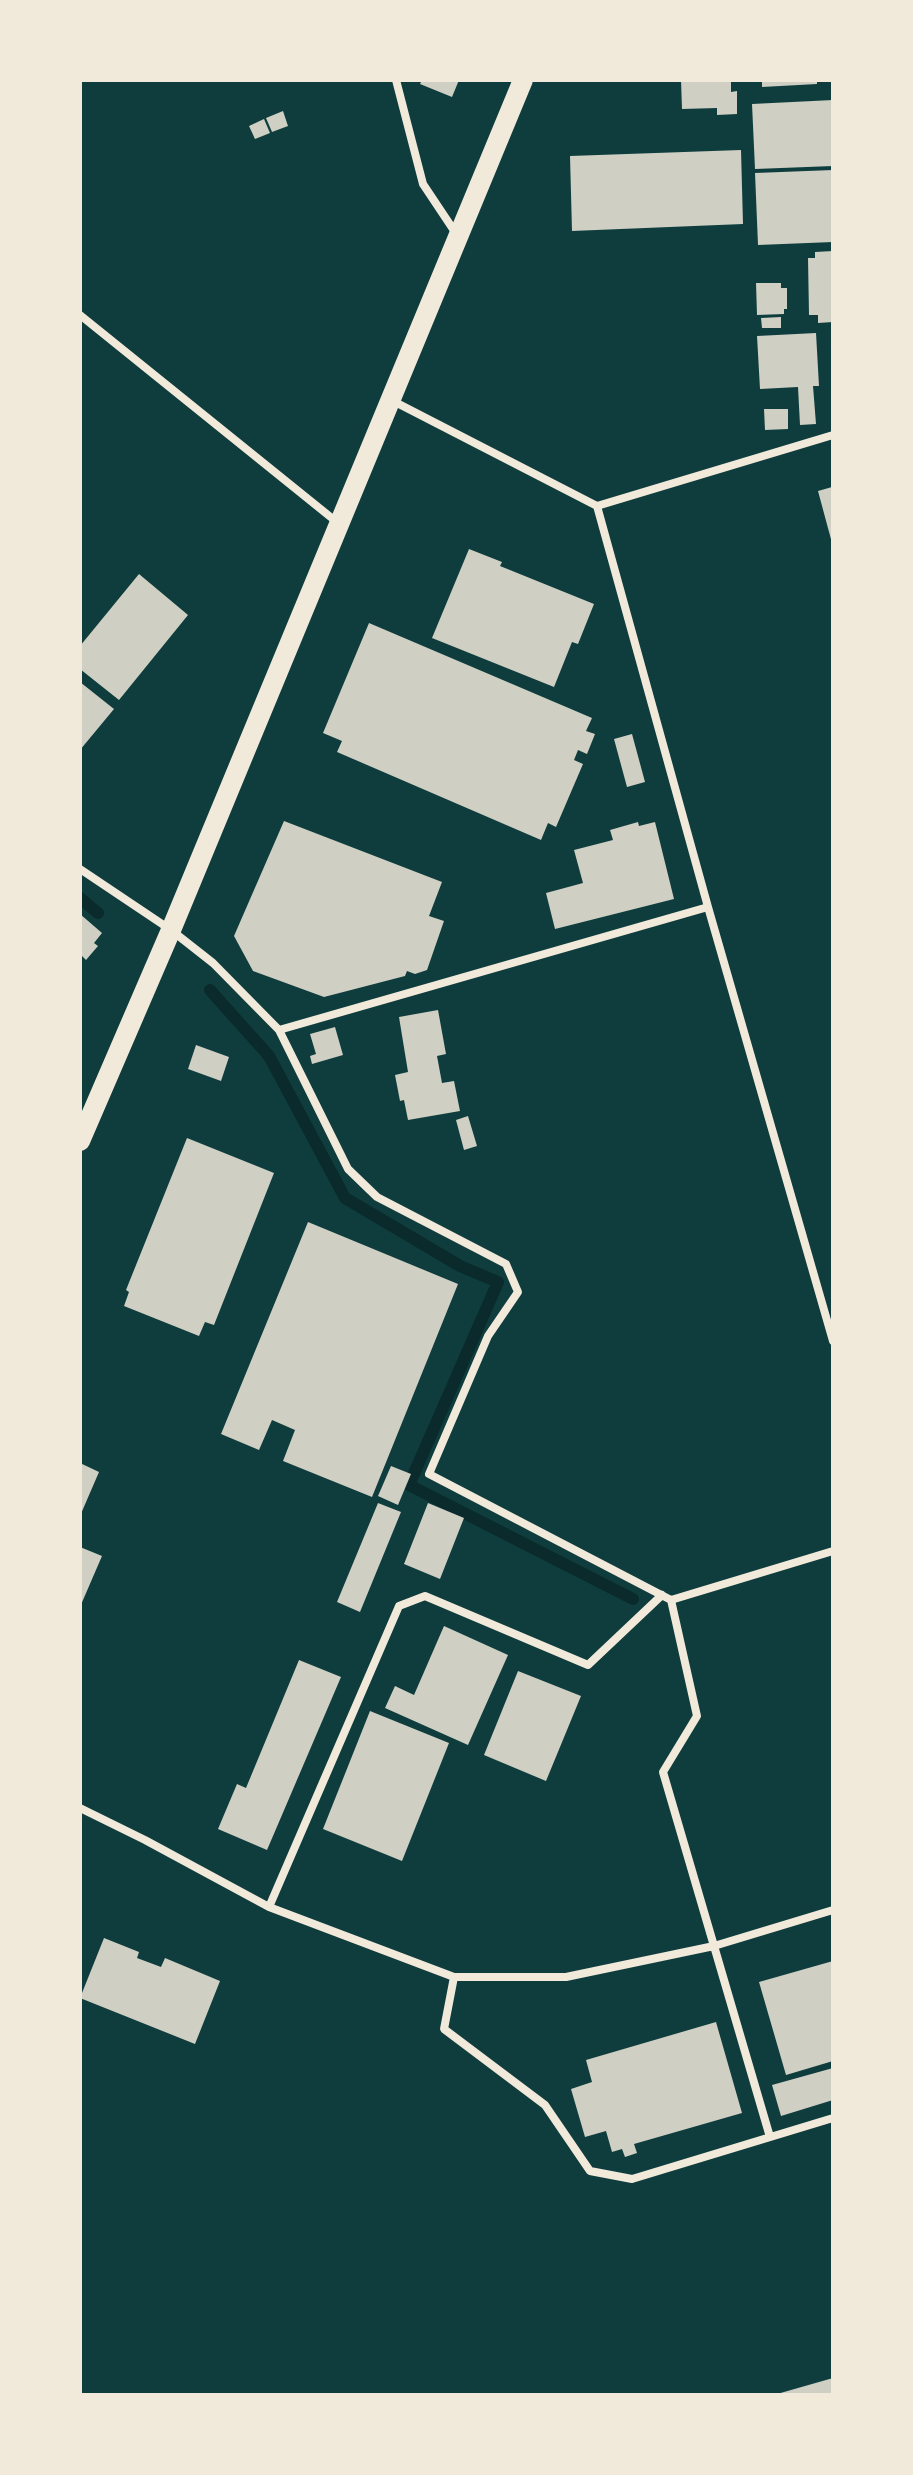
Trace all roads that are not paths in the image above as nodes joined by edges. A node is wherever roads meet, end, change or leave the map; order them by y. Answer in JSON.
{"nodes":[{"id":1,"x":396,"y":80,"type":"edge"},
{"id":2,"x":523,"y":80,"type":"edge"},
{"id":3,"x":458,"y":236,"type":"junction"},
{"id":4,"x":80,"y":315,"type":"edge"},
{"id":5,"x":392,"y":400,"type":"junction"},
{"id":6,"x":833,"y":435,"type":"edge"},
{"id":7,"x":597,"y":506,"type":"junction"},
{"id":8,"x":340,"y":525,"type":"junction"},
{"id":9,"x":80,"y":869,"type":"edge"},
{"id":10,"x":708,"y":907,"type":"junction"},
{"id":11,"x":171,"y":930,"type":"junction"},
{"id":12,"x":279,"y":1030,"type":"junction"},
{"id":13,"x":82,"y":1129,"type":"edge"},
{"id":14,"x":833,"y":1341,"type":"edge"},
{"id":15,"x":833,"y":1551,"type":"edge"},
{"id":16,"x":667,"y":1597,"type":"junction"},
{"id":17,"x":80,"y":1808,"type":"edge"},
{"id":18,"x":269,"y":1907,"type":"junction"},
{"id":19,"x":833,"y":1910,"type":"edge"},
{"id":20,"x":714,"y":1946,"type":"junction"},
{"id":21,"x":454,"y":1977,"type":"junction"},
{"id":22,"x":833,"y":2118,"type":"edge"},
{"id":23,"x":770,"y":2137,"type":"junction"}],
"edges":[{"from":1,"to":3,"type":"street"},
{"from":2,"to":3,"type":"main road"},
{"from":3,"to":5,"type":"main road"},
{"from":4,"to":8,"type":"street"},
{"from":5,"to":7,"type":"street"},
{"from":5,"to":8,"type":"main road"},
{"from":6,"to":7,"type":"street"},
{"from":7,"to":10,"type":"street"},
{"from":8,"to":11,"type":"main road"},
{"from":9,"to":11,"type":"street"},
{"from":10,"to":12,"type":"street"},
{"from":10,"to":14,"type":"street"},
{"from":11,"to":12,"type":"street"},
{"from":11,"to":13,"type":"main road"},
{"from":12,"to":16,"type":"street"},
{"from":15,"to":16,"type":"street"},
{"from":16,"to":18,"type":"street"},
{"from":16,"to":20,"type":"street"},
{"from":17,"to":18,"type":"street"},
{"from":18,"to":21,"type":"street"},
{"from":19,"to":20,"type":"street"},
{"from":20,"to":21,"type":"street"},
{"from":20,"to":23,"type":"street"},
{"from":21,"to":23,"type":"street"},
{"from":22,"to":23,"type":"street"}]}
